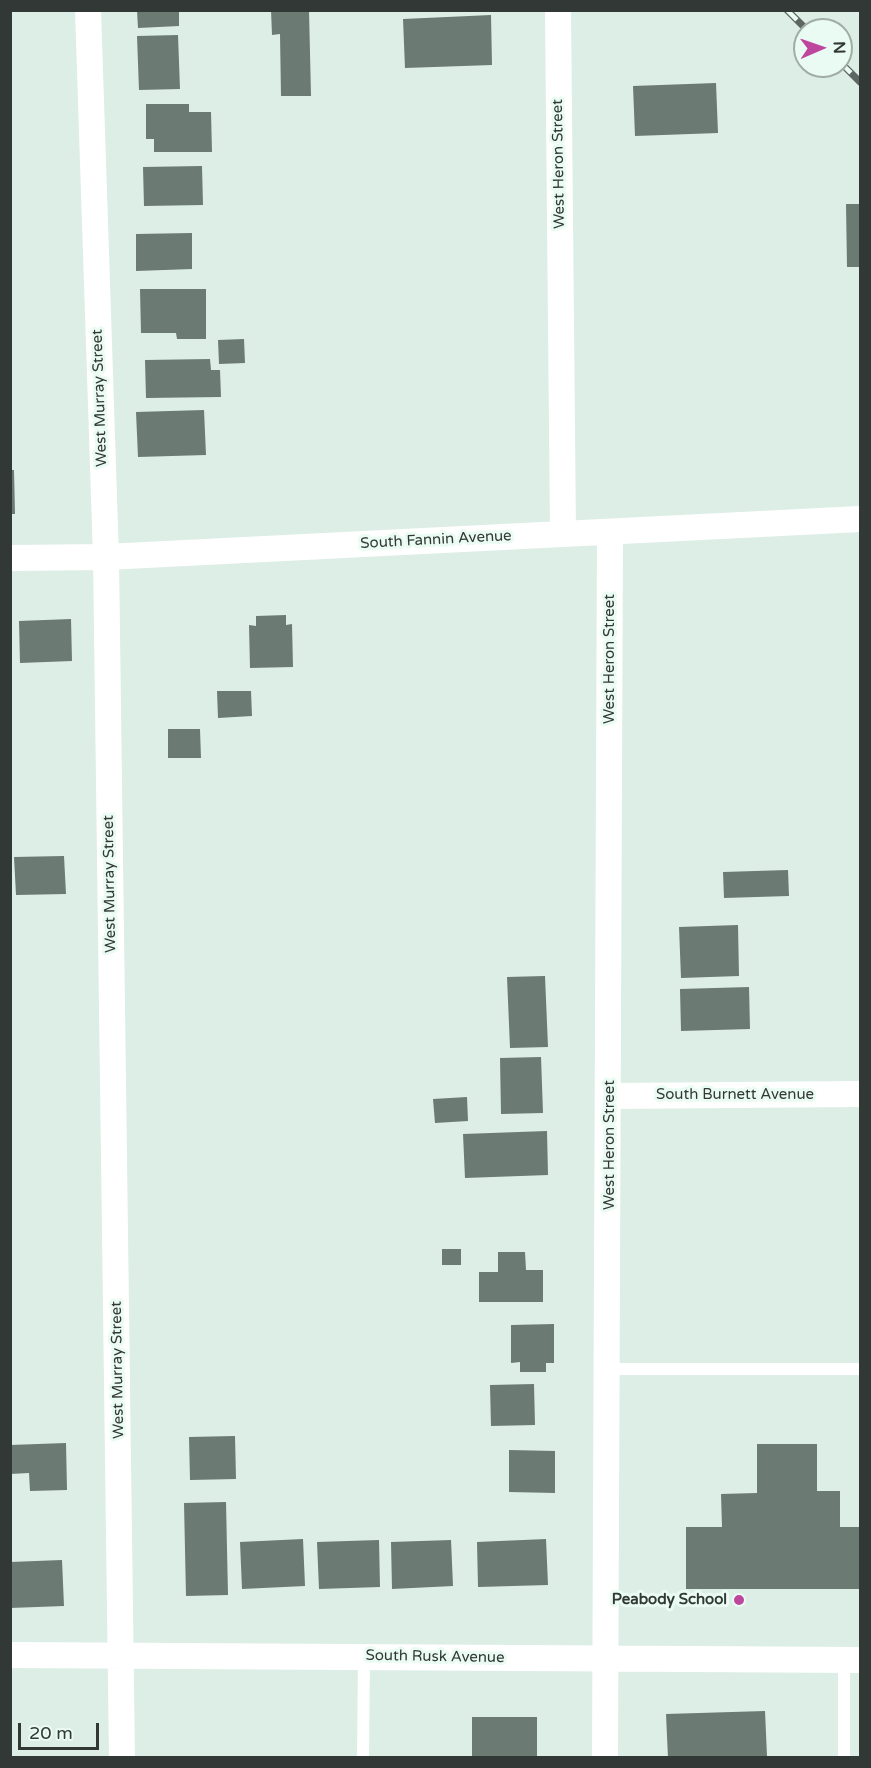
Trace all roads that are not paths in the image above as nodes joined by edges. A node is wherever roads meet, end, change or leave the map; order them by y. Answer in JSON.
{"nodes":[{"id":1,"x":88,"y":10,"type":"edge"},
{"id":2,"x":558,"y":10,"type":"edge"},
{"id":3,"x":861,"y":519,"type":"edge"},
{"id":4,"x":610,"y":532,"type":"junction"},
{"id":5,"x":563,"y":534,"type":"junction"},
{"id":6,"x":106,"y":557,"type":"junction"},
{"id":7,"x":10,"y":558,"type":"edge"},
{"id":8,"x":861,"y":1094,"type":"edge"},
{"id":9,"x":610,"y":1096,"type":"junction"},
{"id":10,"x":608,"y":1369,"type":"junction"},
{"id":11,"x":861,"y":1370,"type":"edge"},
{"id":12,"x":122,"y":1654,"type":"junction"},
{"id":13,"x":10,"y":1655,"type":"edge"},
{"id":14,"x":364,"y":1656,"type":"junction"},
{"id":15,"x":605,"y":1659,"type":"junction"},
{"id":16,"x":852,"y":1660,"type":"edge"},
{"id":17,"x":122,"y":1758,"type":"edge"},
{"id":18,"x":363,"y":1758,"type":"edge"},
{"id":19,"x":605,"y":1758,"type":"edge"},
{"id":20,"x":843,"y":1758,"type":"edge"}],
"edges":[{"from":1,"to":6,"type":"street","name":"West Murray Street"},
{"from":2,"to":5,"type":"street","name":"West Heron Street"},
{"from":3,"to":4,"type":"street","name":"South Fannin Avenue"},
{"from":4,"to":5,"type":"street","name":"South Fannin Avenue"},
{"from":4,"to":9,"type":"street","name":"West Heron Street"},
{"from":5,"to":6,"type":"street","name":"South Fannin Avenue"},
{"from":6,"to":7,"type":"street","name":"South Fannin Avenue"},
{"from":6,"to":12,"type":"street","name":"West Murray Street"},
{"from":8,"to":9,"type":"street","name":"South Burnett Avenue"},
{"from":9,"to":10,"type":"street","name":"West Heron Street"},
{"from":10,"to":11,"type":"lane"},
{"from":10,"to":15,"type":"street","name":"West Heron Street"},
{"from":12,"to":13,"type":"street","name":"South Rusk Avenue"},
{"from":12,"to":14,"type":"street","name":"South Rusk Avenue"},
{"from":12,"to":17,"type":"street","name":"West Murray Street"},
{"from":14,"to":15,"type":"street","name":"South Rusk Avenue"},
{"from":14,"to":18,"type":"lane"},
{"from":15,"to":16,"type":"street","name":"South Rusk Avenue"},
{"from":15,"to":19,"type":"street","name":"West Heron Street"},
{"from":16,"to":20,"type":"lane"}]}
